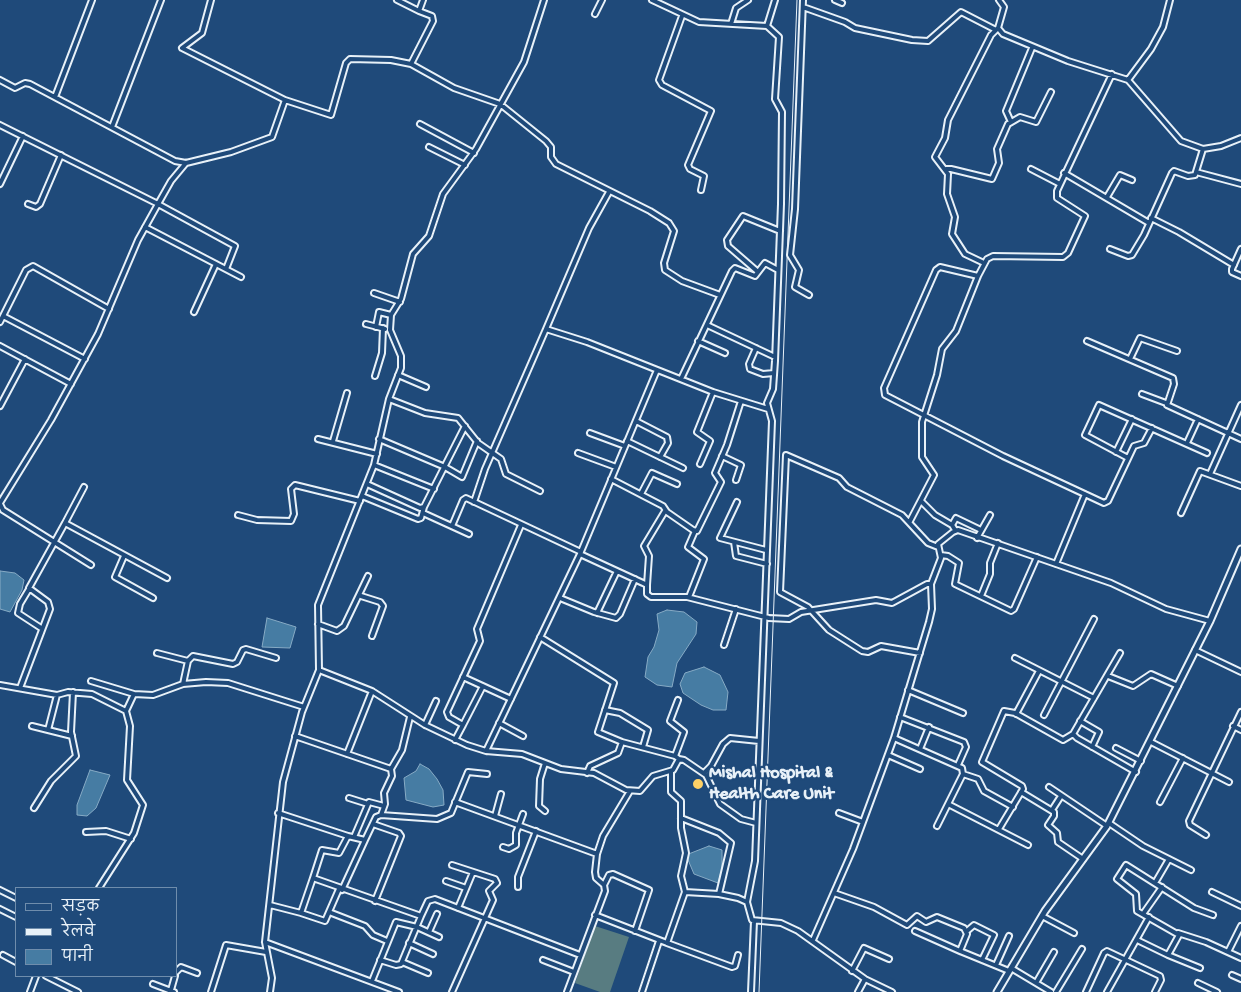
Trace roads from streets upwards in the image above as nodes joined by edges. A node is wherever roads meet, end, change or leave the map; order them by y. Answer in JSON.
{"nodes":[{"id":1,"x":92,"y":0,"type":"edge"},
{"id":2,"x":161,"y":0,"type":"edge"},
{"id":3,"x":211,"y":0,"type":"edge"},
{"id":4,"x":397,"y":0,"type":"edge"},
{"id":5,"x":423,"y":0,"type":"edge"},
{"id":6,"x":537,"y":0,"type":"edge"},
{"id":7,"x":602,"y":0,"type":"edge"},
{"id":8,"x":652,"y":0,"type":"edge"},
{"id":9,"x":748,"y":0,"type":"edge"},
{"id":10,"x":775,"y":0,"type":"edge"},
{"id":11,"x":803,"y":0,"type":"edge"},
{"id":12,"x":835,"y":0,"type":"edge"},
{"id":13,"x":999,"y":0,"type":"edge"},
{"id":14,"x":1170,"y":0,"type":"edge"},
{"id":15,"x":544,"y":1,"type":"edge"},
{"id":16,"x":842,"y":3,"type":"dead end"},
{"id":17,"x":803,"y":7,"type":"junction"},
{"id":18,"x":419,"y":11,"type":"junction"},
{"id":19,"x":595,"y":14,"type":"dead end"},
{"id":20,"x":682,"y":16,"type":"junction"},
{"id":21,"x":731,"y":24,"type":"junction"},
{"id":22,"x":767,"y":26,"type":"junction"},
{"id":23,"x":997,"y":29,"type":"junction"},
{"id":24,"x":1032,"y":48,"type":"junction"},
{"id":25,"x":411,"y":64,"type":"junction"},
{"id":26,"x":1112,"y":74,"type":"junction"},
{"id":27,"x":0,"y":80,"type":"edge"},
{"id":28,"x":1128,"y":80,"type":"junction"},
{"id":29,"x":1051,"y":92,"type":"dead end"},
{"id":30,"x":55,"y":97,"type":"junction"},
{"id":31,"x":285,"y":100,"type":"junction"},
{"id":32,"x":500,"y":104,"type":"junction"},
{"id":33,"x":1011,"y":122,"type":"junction"},
{"id":34,"x":0,"y":124,"type":"edge"},
{"id":35,"x":420,"y":124,"type":"dead end"},
{"id":36,"x":112,"y":127,"type":"junction"},
{"id":37,"x":23,"y":136,"type":"junction"},
{"id":38,"x":1241,"y":138,"type":"edge"},
{"id":39,"x":429,"y":147,"type":"dead end"},
{"id":40,"x":1203,"y":149,"type":"junction"},
{"id":41,"x":474,"y":153,"type":"junction"},
{"id":42,"x":61,"y":155,"type":"junction"},
{"id":43,"x":186,"y":162,"type":"junction"},
{"id":44,"x":464,"y":165,"type":"junction"},
{"id":45,"x":946,"y":169,"type":"junction"},
{"id":46,"x":1031,"y":169,"type":"dead end"},
{"id":47,"x":1196,"y":172,"type":"junction"},
{"id":48,"x":1064,"y":174,"type":"junction"},
{"id":49,"x":1132,"y":180,"type":"dead end"},
{"id":50,"x":0,"y":184,"type":"edge"},
{"id":51,"x":1060,"y":184,"type":"junction"},
{"id":52,"x":1241,"y":184,"type":"edge"},
{"id":53,"x":701,"y":190,"type":"dead end"},
{"id":54,"x":609,"y":192,"type":"junction"},
{"id":55,"x":1108,"y":197,"type":"junction"},
{"id":56,"x":28,"y":204,"type":"dead end"},
{"id":57,"x":158,"y":204,"type":"junction"},
{"id":58,"x":1150,"y":220,"type":"junction"},
{"id":59,"x":145,"y":227,"type":"junction"},
{"id":60,"x":780,"y":231,"type":"junction"},
{"id":61,"x":1110,"y":249,"type":"dead end"},
{"id":62,"x":1241,"y":249,"type":"edge"},
{"id":63,"x":984,"y":263,"type":"junction"},
{"id":64,"x":216,"y":264,"type":"junction"},
{"id":65,"x":1234,"y":264,"type":"junction"},
{"id":66,"x":226,"y":269,"type":"junction"},
{"id":67,"x":778,"y":270,"type":"junction"},
{"id":68,"x":758,"y":272,"type":"junction"},
{"id":69,"x":978,"y":276,"type":"junction"},
{"id":70,"x":1241,"y":276,"type":"edge"},
{"id":71,"x":241,"y":277,"type":"dead end"},
{"id":72,"x":374,"y":294,"type":"dead end"},
{"id":73,"x":720,"y":295,"type":"junction"},
{"id":74,"x":809,"y":295,"type":"dead end"},
{"id":75,"x":400,"y":302,"type":"junction"},
{"id":76,"x":110,"y":309,"type":"junction"},
{"id":77,"x":194,"y":312,"type":"dead end"},
{"id":78,"x":391,"y":315,"type":"junction"},
{"id":79,"x":3,"y":316,"type":"junction"},
{"id":80,"x":0,"y":322,"type":"edge"},
{"id":81,"x":366,"y":324,"type":"dead end"},
{"id":82,"x":707,"y":325,"type":"junction"},
{"id":83,"x":376,"y":326,"type":"junction"},
{"id":84,"x":383,"y":328,"type":"junction"},
{"id":85,"x":546,"y":329,"type":"junction"},
{"id":86,"x":390,"y":330,"type":"junction"},
{"id":87,"x":698,"y":341,"type":"junction"},
{"id":88,"x":1087,"y":341,"type":"dead end"},
{"id":89,"x":0,"y":346,"type":"edge"},
{"id":90,"x":756,"y":348,"type":"junction"},
{"id":91,"x":1177,"y":350,"type":"dead end"},
{"id":92,"x":726,"y":353,"type":"dead end"},
{"id":93,"x":775,"y":357,"type":"junction"},
{"id":94,"x":25,"y":359,"type":"junction"},
{"id":95,"x":84,"y":359,"type":"junction"},
{"id":96,"x":1130,"y":359,"type":"junction"},
{"id":97,"x":657,"y":370,"type":"junction"},
{"id":98,"x":774,"y":373,"type":"junction"},
{"id":99,"x":398,"y":375,"type":"junction"},
{"id":100,"x":375,"y":376,"type":"dead end"},
{"id":101,"x":681,"y":378,"type":"junction"},
{"id":102,"x":71,"y":384,"type":"junction"},
{"id":103,"x":426,"y":387,"type":"dead end"},
{"id":104,"x":713,"y":392,"type":"junction"},
{"id":105,"x":347,"y":394,"type":"dead end"},
{"id":106,"x":1142,"y":394,"type":"dead end"},
{"id":107,"x":389,"y":399,"type":"junction"},
{"id":108,"x":741,"y":401,"type":"junction"},
{"id":109,"x":1166,"y":403,"type":"junction"},
{"id":110,"x":1241,"y":405,"type":"edge"},
{"id":111,"x":0,"y":406,"type":"edge"},
{"id":112,"x":768,"y":409,"type":"junction"},
{"id":113,"x":924,"y":415,"type":"junction"},
{"id":114,"x":1132,"y":419,"type":"junction"},
{"id":115,"x":1198,"y":419,"type":"junction"},
{"id":116,"x":636,"y":420,"type":"junction"},
{"id":117,"x":465,"y":426,"type":"junction"},
{"id":118,"x":1152,"y":428,"type":"junction"},
{"id":119,"x":590,"y":433,"type":"dead end"},
{"id":120,"x":1228,"y":433,"type":"junction"},
{"id":121,"x":318,"y":439,"type":"dead end"},
{"id":122,"x":380,"y":439,"type":"junction"},
{"id":123,"x":1241,"y":439,"type":"edge"},
{"id":124,"x":477,"y":441,"type":"junction"},
{"id":125,"x":627,"y":441,"type":"junction"},
{"id":126,"x":334,"y":442,"type":"junction"},
{"id":127,"x":1187,"y":443,"type":"junction"},
{"id":128,"x":625,"y":446,"type":"junction"},
{"id":129,"x":493,"y":452,"type":"junction"},
{"id":130,"x":1116,"y":452,"type":"junction"},
{"id":131,"x":578,"y":453,"type":"dead end"},
{"id":132,"x":1207,"y":453,"type":"dead end"},
{"id":133,"x":377,"y":454,"type":"junction"},
{"id":134,"x":722,"y":456,"type":"junction"},
{"id":135,"x":660,"y":457,"type":"junction"},
{"id":136,"x":1128,"y":458,"type":"junction"},
{"id":137,"x":700,"y":464,"type":"dead end"},
{"id":138,"x":374,"y":465,"type":"junction"},
{"id":139,"x":445,"y":467,"type":"junction"},
{"id":140,"x":616,"y":467,"type":"junction"},
{"id":141,"x":683,"y":468,"type":"dead end"},
{"id":142,"x":1210,"y":474,"type":"junction"},
{"id":143,"x":611,"y":479,"type":"junction"},
{"id":144,"x":736,"y":480,"type":"dead end"},
{"id":145,"x":367,"y":484,"type":"junction"},
{"id":146,"x":677,"y":484,"type":"dead end"},
{"id":147,"x":1241,"y":486,"type":"edge"},
{"id":148,"x":84,"y":487,"type":"dead end"},
{"id":149,"x":434,"y":489,"type":"junction"},
{"id":150,"x":540,"y":491,"type":"dead end"},
{"id":151,"x":641,"y":494,"type":"junction"},
{"id":152,"x":1085,"y":494,"type":"junction"},
{"id":153,"x":361,"y":498,"type":"junction"},
{"id":154,"x":921,"y":501,"type":"junction"},
{"id":155,"x":474,"y":502,"type":"junction"},
{"id":156,"x":737,"y":502,"type":"dead end"},
{"id":157,"x":0,"y":503,"type":"edge"},
{"id":158,"x":424,"y":507,"type":"junction"},
{"id":159,"x":665,"y":510,"type":"junction"},
{"id":160,"x":423,"y":513,"type":"junction"},
{"id":161,"x":1181,"y":513,"type":"dead end"},
{"id":162,"x":238,"y":515,"type":"dead end"},
{"id":163,"x":990,"y":515,"type":"dead end"},
{"id":164,"x":910,"y":521,"type":"junction"},
{"id":165,"x":65,"y":523,"type":"junction"},
{"id":166,"x":521,"y":525,"type":"junction"},
{"id":167,"x":952,"y":525,"type":"junction"},
{"id":168,"x":452,"y":526,"type":"junction"},
{"id":169,"x":955,"y":530,"type":"junction"},
{"id":170,"x":981,"y":530,"type":"junction"},
{"id":171,"x":695,"y":531,"type":"junction"},
{"id":172,"x":469,"y":534,"type":"dead end"},
{"id":173,"x":977,"y":538,"type":"junction"},
{"id":174,"x":53,"y":542,"type":"junction"},
{"id":175,"x":734,"y":542,"type":"junction"},
{"id":176,"x":998,"y":543,"type":"junction"},
{"id":177,"x":938,"y":547,"type":"junction"},
{"id":178,"x":1241,"y":549,"type":"edge"},
{"id":179,"x":766,"y":550,"type":"junction"},
{"id":180,"x":580,"y":553,"type":"junction"},
{"id":181,"x":940,"y":555,"type":"junction"},
{"id":182,"x":124,"y":556,"type":"junction"},
{"id":183,"x":1037,"y":557,"type":"junction"},
{"id":184,"x":767,"y":564,"type":"junction"},
{"id":185,"x":1056,"y":564,"type":"junction"},
{"id":186,"x":91,"y":565,"type":"dead end"},
{"id":187,"x":617,"y":571,"type":"junction"},
{"id":188,"x":368,"y":576,"type":"dead end"},
{"id":189,"x":167,"y":578,"type":"dead end"},
{"id":190,"x":635,"y":579,"type":"junction"},
{"id":191,"x":931,"y":584,"type":"junction"},
{"id":192,"x":647,"y":585,"type":"junction"},
{"id":193,"x":29,"y":590,"type":"junction"},
{"id":194,"x":361,"y":596,"type":"junction"},
{"id":195,"x":981,"y":596,"type":"junction"},
{"id":196,"x":153,"y":598,"type":"dead end"},
{"id":197,"x":560,"y":598,"type":"junction"},
{"id":198,"x":689,"y":598,"type":"junction"},
{"id":199,"x":736,"y":609,"type":"junction"},
{"id":200,"x":812,"y":610,"type":"junction"},
{"id":201,"x":597,"y":613,"type":"junction"},
{"id":202,"x":766,"y":616,"type":"junction"},
{"id":203,"x":1094,"y":619,"type":"dead end"},
{"id":204,"x":1210,"y":621,"type":"junction"},
{"id":205,"x":318,"y":624,"type":"junction"},
{"id":206,"x":42,"y":628,"type":"junction"},
{"id":207,"x":372,"y":636,"type":"dead end"},
{"id":208,"x":540,"y":637,"type":"junction"},
{"id":209,"x":724,"y":645,"type":"dead end"},
{"id":210,"x":1195,"y":650,"type":"junction"},
{"id":211,"x":1120,"y":652,"type":"dead end"},
{"id":212,"x":157,"y":653,"type":"dead end"},
{"id":213,"x":920,"y":653,"type":"junction"},
{"id":214,"x":276,"y":658,"type":"dead end"},
{"id":215,"x":1015,"y":658,"type":"dead end"},
{"id":216,"x":188,"y":661,"type":"junction"},
{"id":217,"x":319,"y":670,"type":"junction"},
{"id":218,"x":1039,"y":672,"type":"junction"},
{"id":219,"x":1241,"y":672,"type":"edge"},
{"id":220,"x":1108,"y":676,"type":"junction"},
{"id":221,"x":463,"y":677,"type":"junction"},
{"id":222,"x":91,"y":681,"type":"dead end"},
{"id":223,"x":1061,"y":683,"type":"junction"},
{"id":224,"x":183,"y":684,"type":"junction"},
{"id":225,"x":0,"y":685,"type":"edge"},
{"id":226,"x":483,"y":686,"type":"junction"},
{"id":227,"x":1178,"y":686,"type":"junction"},
{"id":228,"x":20,"y":688,"type":"junction"},
{"id":229,"x":908,"y":690,"type":"junction"},
{"id":230,"x":372,"y":691,"type":"junction"},
{"id":231,"x":73,"y":692,"type":"junction"},
{"id":232,"x":134,"y":694,"type":"junction"},
{"id":233,"x":57,"y":695,"type":"junction"},
{"id":234,"x":1094,"y":698,"type":"junction"},
{"id":235,"x":511,"y":699,"type":"junction"},
{"id":236,"x":678,"y":700,"type":"dead end"},
{"id":237,"x":436,"y":702,"type":"dead end"},
{"id":238,"x":304,"y":706,"type":"junction"},
{"id":239,"x":605,"y":710,"type":"junction"},
{"id":240,"x":126,"y":711,"type":"junction"},
{"id":241,"x":1241,"y":712,"type":"edge"},
{"id":242,"x":963,"y":713,"type":"dead end"},
{"id":243,"x":1016,"y":714,"type":"junction"},
{"id":244,"x":1044,"y":715,"type":"dead end"},
{"id":245,"x":410,"y":717,"type":"junction"},
{"id":246,"x":900,"y":717,"type":"junction"},
{"id":247,"x":1080,"y":720,"type":"junction"},
{"id":248,"x":499,"y":723,"type":"junction"},
{"id":249,"x":463,"y":725,"type":"junction"},
{"id":250,"x":32,"y":726,"type":"dead end"},
{"id":251,"x":425,"y":726,"type":"junction"},
{"id":252,"x":1234,"y":726,"type":"junction"},
{"id":253,"x":929,"y":727,"type":"junction"},
{"id":254,"x":48,"y":730,"type":"junction"},
{"id":255,"x":1241,"y":730,"type":"edge"},
{"id":256,"x":1073,"y":734,"type":"junction"},
{"id":257,"x":72,"y":736,"type":"junction"},
{"id":258,"x":295,"y":736,"type":"junction"},
{"id":259,"x":524,"y":736,"type":"dead end"},
{"id":260,"x":894,"y":738,"type":"junction"},
{"id":261,"x":455,"y":740,"type":"junction"},
{"id":262,"x":759,"y":741,"type":"junction"},
{"id":263,"x":622,"y":742,"type":"junction"},
{"id":264,"x":1151,"y":742,"type":"junction"},
{"id":265,"x":643,"y":747,"type":"junction"},
{"id":266,"x":1092,"y":747,"type":"junction"},
{"id":267,"x":1116,"y":748,"type":"dead end"},
{"id":268,"x":920,"y":749,"type":"junction"},
{"id":269,"x":486,"y":751,"type":"junction"},
{"id":270,"x":347,"y":754,"type":"junction"},
{"id":271,"x":888,"y":755,"type":"junction"},
{"id":272,"x":675,"y":756,"type":"junction"},
{"id":273,"x":1183,"y":758,"type":"junction"},
{"id":274,"x":679,"y":759,"type":"junction"},
{"id":275,"x":1141,"y":761,"type":"junction"},
{"id":276,"x":545,"y":763,"type":"junction"},
{"id":277,"x":958,"y":765,"type":"junction"},
{"id":278,"x":391,"y":769,"type":"junction"},
{"id":279,"x":920,"y":769,"type":"dead end"},
{"id":280,"x":671,"y":771,"type":"junction"},
{"id":281,"x":1136,"y":772,"type":"junction"},
{"id":282,"x":587,"y":773,"type":"junction"},
{"id":283,"x":704,"y":773,"type":"junction"},
{"id":284,"x":1212,"y":773,"type":"junction"},
{"id":285,"x":487,"y":774,"type":"dead end"},
{"id":286,"x":963,"y":774,"type":"junction"},
{"id":287,"x":1229,"y":782,"type":"dead end"},
{"id":288,"x":1049,"y":787,"type":"dead end"},
{"id":289,"x":630,"y":791,"type":"junction"},
{"id":290,"x":1022,"y":792,"type":"junction"},
{"id":291,"x":501,"y":794,"type":"dead end"},
{"id":292,"x":1061,"y":796,"type":"junction"},
{"id":293,"x":349,"y":798,"type":"dead end"},
{"id":294,"x":456,"y":802,"type":"junction"},
{"id":295,"x":1160,"y":802,"type":"dead end"},
{"id":296,"x":368,"y":804,"type":"junction"},
{"id":297,"x":948,"y":804,"type":"junction"},
{"id":298,"x":384,"y":806,"type":"junction"},
{"id":299,"x":1013,"y":807,"type":"junction"},
{"id":300,"x":34,"y":808,"type":"dead end"},
{"id":301,"x":1052,"y":810,"type":"junction"},
{"id":302,"x":545,"y":811,"type":"dead end"},
{"id":303,"x":278,"y":813,"type":"junction"},
{"id":304,"x":840,"y":813,"type":"dead end"},
{"id":305,"x":523,"y":814,"type":"dead end"},
{"id":306,"x":381,"y":815,"type":"junction"},
{"id":307,"x":494,"y":816,"type":"junction"},
{"id":308,"x":681,"y":818,"type":"junction"},
{"id":309,"x":756,"y":822,"type":"junction"},
{"id":310,"x":863,"y":822,"type":"junction"},
{"id":311,"x":373,"y":824,"type":"junction"},
{"id":312,"x":519,"y":825,"type":"junction"},
{"id":313,"x":1108,"y":825,"type":"junction"},
{"id":314,"x":937,"y":826,"type":"dead end"},
{"id":315,"x":999,"y":829,"type":"junction"},
{"id":316,"x":86,"y":832,"type":"dead end"},
{"id":317,"x":536,"y":832,"type":"junction"},
{"id":318,"x":1206,"y":835,"type":"dead end"},
{"id":319,"x":348,"y":836,"type":"junction"},
{"id":320,"x":354,"y":837,"type":"junction"},
{"id":321,"x":131,"y":838,"type":"junction"},
{"id":322,"x":366,"y":840,"type":"junction"},
{"id":323,"x":1028,"y":845,"type":"dead end"},
{"id":324,"x":503,"y":847,"type":"dead end"},
{"id":325,"x":597,"y":854,"type":"junction"},
{"id":326,"x":1083,"y":859,"type":"junction"},
{"id":327,"x":1169,"y":859,"type":"junction"},
{"id":328,"x":452,"y":865,"type":"dead end"},
{"id":329,"x":1191,"y":870,"type":"dead end"},
{"id":330,"x":473,"y":872,"type":"junction"},
{"id":331,"x":313,"y":878,"type":"junction"},
{"id":332,"x":446,"y":881,"type":"dead end"},
{"id":333,"x":1156,"y":883,"type":"junction"},
{"id":334,"x":604,"y":885,"type":"junction"},
{"id":335,"x":100,"y":887,"type":"edge"},
{"id":336,"x":518,"y":887,"type":"dead end"},
{"id":337,"x":1162,"y":887,"type":"junction"},
{"id":338,"x":466,"y":888,"type":"junction"},
{"id":339,"x":341,"y":889,"type":"junction"},
{"id":340,"x":0,"y":890,"type":"edge"},
{"id":341,"x":685,"y":892,"type":"junction"},
{"id":342,"x":1212,"y":892,"type":"dead end"},
{"id":343,"x":834,"y":893,"type":"junction"},
{"id":344,"x":719,"y":894,"type":"junction"},
{"id":345,"x":15,"y":898,"type":"edge"},
{"id":346,"x":375,"y":901,"type":"junction"},
{"id":347,"x":747,"y":902,"type":"junction"},
{"id":348,"x":270,"y":905,"type":"junction"},
{"id":349,"x":1241,"y":906,"type":"edge"},
{"id":350,"x":458,"y":908,"type":"junction"},
{"id":351,"x":0,"y":909,"type":"edge"},
{"id":352,"x":329,"y":912,"type":"junction"},
{"id":353,"x":301,"y":913,"type":"junction"},
{"id":354,"x":437,"y":914,"type":"dead end"},
{"id":355,"x":1143,"y":914,"type":"junction"},
{"id":356,"x":596,"y":915,"type":"junction"},
{"id":357,"x":1213,"y":915,"type":"dead end"},
{"id":358,"x":15,"y":916,"type":"edge"},
{"id":359,"x":421,"y":916,"type":"junction"},
{"id":360,"x":1042,"y":916,"type":"junction"},
{"id":361,"x":1149,"y":917,"type":"junction"},
{"id":362,"x":484,"y":918,"type":"junction"},
{"id":363,"x":754,"y":921,"type":"junction"},
{"id":364,"x":1241,"y":926,"type":"edge"},
{"id":365,"x":417,"y":927,"type":"junction"},
{"id":366,"x":635,"y":931,"type":"junction"},
{"id":367,"x":915,"y":931,"type":"dead end"},
{"id":368,"x":967,"y":931,"type":"junction"},
{"id":369,"x":429,"y":932,"type":"junction"},
{"id":370,"x":1074,"y":933,"type":"dead end"},
{"id":371,"x":1178,"y":933,"type":"junction"},
{"id":372,"x":1009,"y":936,"type":"dead end"},
{"id":373,"x":440,"y":937,"type":"dead end"},
{"id":374,"x":813,"y":940,"type":"junction"},
{"id":375,"x":1137,"y":940,"type":"junction"},
{"id":376,"x":387,"y":941,"type":"junction"},
{"id":377,"x":659,"y":941,"type":"junction"},
{"id":378,"x":265,"y":942,"type":"junction"},
{"id":379,"x":667,"y":942,"type":"junction"},
{"id":380,"x":409,"y":943,"type":"junction"},
{"id":381,"x":1082,"y":949,"type":"dead end"},
{"id":382,"x":960,"y":951,"type":"junction"},
{"id":383,"x":266,"y":952,"type":"junction"},
{"id":384,"x":1054,"y":952,"type":"dead end"},
{"id":385,"x":1228,"y":952,"type":"junction"},
{"id":386,"x":432,"y":954,"type":"dead end"},
{"id":387,"x":1168,"y":954,"type":"junction"},
{"id":388,"x":3,"y":955,"type":"dead end"},
{"id":389,"x":580,"y":955,"type":"junction"},
{"id":390,"x":738,"y":955,"type":"dead end"},
{"id":391,"x":1241,"y":958,"type":"edge"},
{"id":392,"x":889,"y":959,"type":"dead end"},
{"id":393,"x":1126,"y":959,"type":"junction"},
{"id":394,"x":380,"y":960,"type":"junction"},
{"id":395,"x":542,"y":960,"type":"dead end"},
{"id":396,"x":982,"y":960,"type":"junction"},
{"id":397,"x":15,"y":961,"type":"edge"},
{"id":398,"x":402,"y":962,"type":"junction"},
{"id":399,"x":996,"y":965,"type":"junction"},
{"id":400,"x":1200,"y":968,"type":"dead end"},
{"id":401,"x":1010,"y":969,"type":"junction"},
{"id":402,"x":178,"y":970,"type":"edge"},
{"id":403,"x":852,"y":971,"type":"junction"},
{"id":404,"x":574,"y":972,"type":"junction"},
{"id":405,"x":197,"y":973,"type":"dead end"},
{"id":406,"x":428,"y":973,"type":"dead end"},
{"id":407,"x":1232,"y":975,"type":"dead end"},
{"id":408,"x":36,"y":977,"type":"edge"},
{"id":409,"x":48,"y":977,"type":"edge"},
{"id":410,"x":61,"y":977,"type":"edge"},
{"id":411,"x":175,"y":977,"type":"edge"},
{"id":412,"x":865,"y":979,"type":"junction"},
{"id":413,"x":1241,"y":979,"type":"edge"},
{"id":414,"x":372,"y":981,"type":"junction"},
{"id":415,"x":57,"y":982,"type":"junction"},
{"id":416,"x":1036,"y":982,"type":"junction"},
{"id":417,"x":1198,"y":983,"type":"dead end"},
{"id":418,"x":153,"y":984,"type":"dead end"},
{"id":419,"x":1041,"y":986,"type":"junction"},
{"id":420,"x":172,"y":991,"type":"edge"},
{"id":421,"x":30,"y":992,"type":"edge"},
{"id":422,"x":78,"y":992,"type":"edge"},
{"id":423,"x":211,"y":992,"type":"edge"},
{"id":424,"x":270,"y":992,"type":"edge"},
{"id":425,"x":399,"y":992,"type":"edge"},
{"id":426,"x":452,"y":992,"type":"edge"},
{"id":427,"x":567,"y":992,"type":"edge"},
{"id":428,"x":642,"y":992,"type":"edge"},
{"id":429,"x":751,"y":992,"type":"edge"},
{"id":430,"x":858,"y":992,"type":"edge"},
{"id":431,"x":892,"y":992,"type":"edge"},
{"id":432,"x":997,"y":992,"type":"edge"},
{"id":433,"x":1038,"y":992,"type":"edge"},
{"id":434,"x":1051,"y":992,"type":"edge"},
{"id":435,"x":1056,"y":992,"type":"edge"},
{"id":436,"x":1086,"y":992,"type":"edge"},
{"id":437,"x":1107,"y":992,"type":"edge"},
{"id":438,"x":1155,"y":992,"type":"edge"},
{"id":439,"x":1217,"y":992,"type":"edge"}],
"edges":[{"from":1,"to":30,"type":"street"},
{"from":2,"to":36,"type":"street"},
{"from":3,"to":31,"type":"street"},
{"from":4,"to":18,"type":"street"},
{"from":5,"to":18,"type":"street"},
{"from":6,"to":15,"type":"street"},
{"from":7,"to":19,"type":"street"},
{"from":8,"to":20,"type":"street"},
{"from":9,"to":21,"type":"street"},
{"from":10,"to":22,"type":"street"},
{"from":11,"to":17,"type":"street"},
{"from":12,"to":16,"type":"street"},
{"from":13,"to":23,"type":"street"},
{"from":14,"to":28,"type":"street"},
{"from":15,"to":32,"type":"street"},
{"from":17,"to":23,"type":"street"},
{"from":17,"to":74,"type":"street"},
{"from":18,"to":25,"type":"street"},
{"from":20,"to":21,"type":"street"},
{"from":20,"to":53,"type":"street"},
{"from":21,"to":22,"type":"street"},
{"from":22,"to":60,"type":"street"},
{"from":23,"to":24,"type":"street"},
{"from":23,"to":45,"type":"street"},
{"from":24,"to":26,"type":"street"},
{"from":24,"to":33,"type":"street"},
{"from":25,"to":31,"type":"street"},
{"from":25,"to":32,"type":"street"},
{"from":26,"to":28,"type":"street"},
{"from":26,"to":48,"type":"street"},
{"from":27,"to":30,"type":"street"},
{"from":28,"to":40,"type":"street"},
{"from":29,"to":33,"type":"street"},
{"from":30,"to":36,"type":"street"},
{"from":31,"to":43,"type":"street"},
{"from":32,"to":41,"type":"street"},
{"from":32,"to":54,"type":"street"},
{"from":33,"to":45,"type":"street"},
{"from":34,"to":37,"type":"street"},
{"from":35,"to":41,"type":"street"},
{"from":36,"to":43,"type":"street"},
{"from":37,"to":42,"type":"street"},
{"from":37,"to":50,"type":"street"},
{"from":38,"to":40,"type":"street"},
{"from":39,"to":44,"type":"street"},
{"from":40,"to":47,"type":"street"},
{"from":41,"to":44,"type":"street"},
{"from":42,"to":56,"type":"street"},
{"from":42,"to":57,"type":"street"},
{"from":43,"to":57,"type":"street"},
{"from":44,"to":75,"type":"street"},
{"from":45,"to":63,"type":"street"},
{"from":46,"to":51,"type":"street"},
{"from":47,"to":52,"type":"street"},
{"from":47,"to":58,"type":"street"},
{"from":48,"to":51,"type":"street"},
{"from":48,"to":55,"type":"street"},
{"from":49,"to":55,"type":"street"},
{"from":51,"to":63,"type":"street"},
{"from":54,"to":73,"type":"street"},
{"from":54,"to":85,"type":"street"},
{"from":55,"to":58,"type":"street"},
{"from":57,"to":59,"type":"street"},
{"from":57,"to":66,"type":"street"},
{"from":58,"to":61,"type":"street"},
{"from":58,"to":65,"type":"street"},
{"from":59,"to":64,"type":"street"},
{"from":59,"to":76,"type":"street"},
{"from":60,"to":67,"type":"street"},
{"from":60,"to":68,"type":"street"},
{"from":62,"to":65,"type":"street"},
{"from":63,"to":69,"type":"street"},
{"from":64,"to":66,"type":"street"},
{"from":64,"to":77,"type":"street"},
{"from":65,"to":70,"type":"street"},
{"from":66,"to":71,"type":"street"},
{"from":67,"to":68,"type":"street"},
{"from":67,"to":93,"type":"street"},
{"from":68,"to":73,"type":"street"},
{"from":69,"to":113,"type":"street"},
{"from":69,"to":113,"type":"street"},
{"from":72,"to":75,"type":"street"},
{"from":73,"to":82,"type":"street"},
{"from":75,"to":78,"type":"street"},
{"from":76,"to":79,"type":"street"},
{"from":76,"to":95,"type":"street"},
{"from":78,"to":83,"type":"street"},
{"from":78,"to":86,"type":"street"},
{"from":79,"to":80,"type":"street"},
{"from":79,"to":95,"type":"street"},
{"from":81,"to":83,"type":"street"},
{"from":82,"to":87,"type":"street"},
{"from":82,"to":90,"type":"street"},
{"from":83,"to":84,"type":"street"},
{"from":84,"to":86,"type":"street"},
{"from":84,"to":100,"type":"street"},
{"from":85,"to":97,"type":"street"},
{"from":85,"to":129,"type":"street"},
{"from":86,"to":99,"type":"street"},
{"from":87,"to":92,"type":"street"},
{"from":87,"to":101,"type":"street"},
{"from":88,"to":96,"type":"street"},
{"from":89,"to":94,"type":"street"},
{"from":90,"to":93,"type":"street"},
{"from":90,"to":98,"type":"street"},
{"from":91,"to":96,"type":"street"},
{"from":93,"to":98,"type":"street"},
{"from":94,"to":102,"type":"street"},
{"from":94,"to":111,"type":"street"},
{"from":95,"to":102,"type":"street"},
{"from":96,"to":109,"type":"street"},
{"from":97,"to":101,"type":"street"},
{"from":97,"to":116,"type":"street"},
{"from":98,"to":112,"type":"street"},
{"from":99,"to":103,"type":"street"},
{"from":99,"to":107,"type":"street"},
{"from":101,"to":104,"type":"street"},
{"from":102,"to":157,"type":"street"},
{"from":104,"to":108,"type":"street"},
{"from":104,"to":137,"type":"street"},
{"from":105,"to":126,"type":"street"},
{"from":106,"to":109,"type":"street"},
{"from":107,"to":117,"type":"street"},
{"from":107,"to":122,"type":"street"},
{"from":108,"to":112,"type":"street"},
{"from":108,"to":134,"type":"street"},
{"from":109,"to":115,"type":"street"},
{"from":110,"to":120,"type":"street"},
{"from":112,"to":179,"type":"street"},
{"from":113,"to":152,"type":"street"},
{"from":113,"to":154,"type":"street"},
{"from":114,"to":118,"type":"street"},
{"from":114,"to":130,"type":"street"},
{"from":114,"to":130,"type":"street"},
{"from":115,"to":120,"type":"street"},
{"from":115,"to":127,"type":"street"},
{"from":116,"to":125,"type":"street"},
{"from":116,"to":135,"type":"street"},
{"from":117,"to":124,"type":"street"},
{"from":117,"to":139,"type":"street"},
{"from":118,"to":127,"type":"street"},
{"from":118,"to":136,"type":"street"},
{"from":119,"to":128,"type":"street"},
{"from":120,"to":123,"type":"street"},
{"from":120,"to":142,"type":"street"},
{"from":121,"to":126,"type":"street"},
{"from":122,"to":133,"type":"street"},
{"from":122,"to":139,"type":"street"},
{"from":124,"to":129,"type":"street"},
{"from":124,"to":139,"type":"street"},
{"from":125,"to":128,"type":"street"},
{"from":125,"to":135,"type":"street"},
{"from":126,"to":133,"type":"street"},
{"from":127,"to":132,"type":"street"},
{"from":128,"to":140,"type":"street"},
{"from":129,"to":150,"type":"street"},
{"from":129,"to":155,"type":"street"},
{"from":130,"to":136,"type":"street"},
{"from":131,"to":140,"type":"street"},
{"from":133,"to":138,"type":"street"},
{"from":134,"to":144,"type":"street"},
{"from":134,"to":171,"type":"street"},
{"from":135,"to":141,"type":"street"},
{"from":136,"to":152,"type":"street"},
{"from":138,"to":145,"type":"street"},
{"from":138,"to":149,"type":"street"},
{"from":139,"to":149,"type":"street"},
{"from":140,"to":143,"type":"street"},
{"from":142,"to":147,"type":"street"},
{"from":142,"to":161,"type":"street"},
{"from":143,"to":151,"type":"street"},
{"from":143,"to":180,"type":"street"},
{"from":145,"to":153,"type":"street"},
{"from":145,"to":158,"type":"street"},
{"from":146,"to":151,"type":"street"},
{"from":148,"to":165,"type":"street"},
{"from":149,"to":158,"type":"street"},
{"from":151,"to":159,"type":"street"},
{"from":152,"to":185,"type":"street"},
{"from":153,"to":160,"type":"street"},
{"from":153,"to":162,"type":"street"},
{"from":153,"to":205,"type":"street"},
{"from":154,"to":164,"type":"street"},
{"from":154,"to":167,"type":"street"},
{"from":155,"to":166,"type":"street"},
{"from":155,"to":168,"type":"street"},
{"from":156,"to":175,"type":"street"},
{"from":157,"to":174,"type":"street"},
{"from":158,"to":160,"type":"street"},
{"from":159,"to":171,"type":"street"},
{"from":159,"to":192,"type":"street"},
{"from":160,"to":168,"type":"street"},
{"from":163,"to":170,"type":"street"},
{"from":164,"to":177,"type":"street"},
{"from":164,"to":200,"type":"street"},
{"from":165,"to":174,"type":"street"},
{"from":165,"to":182,"type":"street"},
{"from":166,"to":180,"type":"street"},
{"from":166,"to":221,"type":"street"},
{"from":167,"to":169,"type":"street"},
{"from":167,"to":170,"type":"street"},
{"from":168,"to":172,"type":"street"},
{"from":169,"to":173,"type":"street"},
{"from":169,"to":177,"type":"street"},
{"from":170,"to":173,"type":"street"},
{"from":171,"to":198,"type":"street"},
{"from":173,"to":176,"type":"street"},
{"from":174,"to":186,"type":"street"},
{"from":174,"to":193,"type":"street"},
{"from":175,"to":179,"type":"street"},
{"from":175,"to":184,"type":"street"},
{"from":176,"to":183,"type":"street"},
{"from":176,"to":195,"type":"street"},
{"from":177,"to":181,"type":"street"},
{"from":178,"to":204,"type":"street"},
{"from":179,"to":184,"type":"street"},
{"from":180,"to":187,"type":"street"},
{"from":180,"to":197,"type":"street"},
{"from":181,"to":191,"type":"street"},
{"from":181,"to":195,"type":"street"},
{"from":182,"to":189,"type":"street"},
{"from":182,"to":196,"type":"street"},
{"from":183,"to":185,"type":"street"},
{"from":183,"to":195,"type":"street"},
{"from":184,"to":202,"type":"street"},
{"from":185,"to":204,"type":"street"},
{"from":187,"to":190,"type":"street"},
{"from":187,"to":201,"type":"street"},
{"from":188,"to":194,"type":"street"},
{"from":190,"to":192,"type":"street"},
{"from":190,"to":201,"type":"street"},
{"from":191,"to":200,"type":"street"},
{"from":191,"to":213,"type":"street"},
{"from":192,"to":198,"type":"street"},
{"from":193,"to":206,"type":"street"},
{"from":193,"to":206,"type":"street"},
{"from":194,"to":205,"type":"street"},
{"from":194,"to":207,"type":"street"},
{"from":197,"to":201,"type":"street"},
{"from":197,"to":208,"type":"street"},
{"from":198,"to":199,"type":"street"},
{"from":199,"to":202,"type":"street"},
{"from":199,"to":209,"type":"street"},
{"from":200,"to":202,"type":"street"},
{"from":200,"to":213,"type":"street"},
{"from":202,"to":262,"type":"street"},
{"from":203,"to":223,"type":"street"},
{"from":204,"to":210,"type":"street"},
{"from":205,"to":217,"type":"street"},
{"from":206,"to":228,"type":"street"},
{"from":208,"to":235,"type":"street"},
{"from":208,"to":239,"type":"street"},
{"from":210,"to":219,"type":"street"},
{"from":210,"to":227,"type":"street"},
{"from":211,"to":220,"type":"street"},
{"from":212,"to":216,"type":"street"},
{"from":213,"to":229,"type":"street"},
{"from":214,"to":216,"type":"street"},
{"from":215,"to":218,"type":"street"},
{"from":216,"to":224,"type":"street"},
{"from":217,"to":230,"type":"street"},
{"from":217,"to":238,"type":"street"},
{"from":218,"to":223,"type":"street"},
{"from":218,"to":243,"type":"street"},
{"from":220,"to":227,"type":"street"},
{"from":220,"to":234,"type":"street"},
{"from":221,"to":226,"type":"street"},
{"from":221,"to":249,"type":"street"},
{"from":222,"to":232,"type":"street"},
{"from":223,"to":234,"type":"street"},
{"from":223,"to":244,"type":"street"},
{"from":224,"to":232,"type":"street"},
{"from":224,"to":238,"type":"street"},
{"from":225,"to":228,"type":"street"},
{"from":226,"to":235,"type":"street"},
{"from":226,"to":249,"type":"street"},
{"from":227,"to":264,"type":"street"},
{"from":228,"to":233,"type":"street"},
{"from":229,"to":242,"type":"street"},
{"from":229,"to":246,"type":"street"},
{"from":230,"to":245,"type":"street"},
{"from":230,"to":270,"type":"street"},
{"from":231,"to":233,"type":"street"},
{"from":231,"to":240,"type":"street"},
{"from":231,"to":257,"type":"street"},
{"from":232,"to":240,"type":"street"},
{"from":233,"to":254,"type":"street"},
{"from":234,"to":247,"type":"street"},
{"from":235,"to":248,"type":"street"},
{"from":236,"to":272,"type":"street"},
{"from":237,"to":251,"type":"street"},
{"from":238,"to":258,"type":"street"},
{"from":239,"to":263,"type":"street"},
{"from":239,"to":265,"type":"street"},
{"from":240,"to":321,"type":"street"},
{"from":241,"to":252,"type":"street"},
{"from":243,"to":256,"type":"street"},
{"from":243,"to":290,"type":"street"},
{"from":245,"to":251,"type":"street"},
{"from":245,"to":278,"type":"street"},
{"from":246,"to":253,"type":"street"},
{"from":246,"to":260,"type":"street"},
{"from":247,"to":256,"type":"street"},
{"from":247,"to":266,"type":"street"},
{"from":248,"to":259,"type":"street"},
{"from":248,"to":269,"type":"street"},
{"from":249,"to":261,"type":"street"},
{"from":250,"to":254,"type":"street"},
{"from":251,"to":261,"type":"street"},
{"from":252,"to":255,"type":"street"},
{"from":252,"to":284,"type":"street"},
{"from":253,"to":268,"type":"street"},
{"from":253,"to":277,"type":"street"},
{"from":254,"to":257,"type":"street"},
{"from":256,"to":266,"type":"street"},
{"from":257,"to":300,"type":"street"},
{"from":258,"to":270,"type":"street"},
{"from":258,"to":303,"type":"street"},
{"from":260,"to":268,"type":"street"},
{"from":260,"to":271,"type":"street"},
{"from":261,"to":269,"type":"street"},
{"from":262,"to":283,"type":"street"},
{"from":262,"to":309,"type":"street"},
{"from":263,"to":265,"type":"street"},
{"from":263,"to":282,"type":"street"},
{"from":264,"to":273,"type":"street"},
{"from":264,"to":275,"type":"street"},
{"from":265,"to":272,"type":"street"},
{"from":266,"to":281,"type":"street"},
{"from":267,"to":275,"type":"street"},
{"from":268,"to":277,"type":"street"},
{"from":269,"to":276,"type":"street"},
{"from":270,"to":278,"type":"street"},
{"from":271,"to":279,"type":"street"},
{"from":271,"to":310,"type":"street"},
{"from":272,"to":274,"type":"street"},
{"from":273,"to":284,"type":"street"},
{"from":273,"to":295,"type":"street"},
{"from":274,"to":280,"type":"street"},
{"from":274,"to":283,"type":"street"},
{"from":275,"to":281,"type":"street"},
{"from":276,"to":282,"type":"street"},
{"from":276,"to":302,"type":"street"},
{"from":277,"to":286,"type":"street"},
{"from":278,"to":298,"type":"street"},
{"from":280,"to":289,"type":"street"},
{"from":280,"to":308,"type":"street"},
{"from":281,"to":313,"type":"street"},
{"from":282,"to":289,"type":"street"},
{"from":283,"to":309,"type":"street"},
{"from":284,"to":287,"type":"street"},
{"from":284,"to":318,"type":"street"},
{"from":285,"to":294,"type":"street"},
{"from":286,"to":297,"type":"street"},
{"from":286,"to":299,"type":"street"},
{"from":288,"to":292,"type":"street"},
{"from":289,"to":325,"type":"street"},
{"from":290,"to":299,"type":"street"},
{"from":290,"to":301,"type":"street"},
{"from":291,"to":307,"type":"street"},
{"from":292,"to":301,"type":"street"},
{"from":292,"to":313,"type":"street"},
{"from":293,"to":296,"type":"street"},
{"from":294,"to":306,"type":"street"},
{"from":294,"to":307,"type":"street"},
{"from":296,"to":298,"type":"street"},
{"from":296,"to":320,"type":"street"},
{"from":297,"to":314,"type":"street"},
{"from":297,"to":315,"type":"street"},
{"from":298,"to":306,"type":"street"},
{"from":299,"to":315,"type":"street"},
{"from":301,"to":326,"type":"street"},
{"from":303,"to":319,"type":"street"},
{"from":303,"to":348,"type":"street"},
{"from":304,"to":310,"type":"street"},
{"from":305,"to":312,"type":"street"},
{"from":306,"to":311,"type":"street"},
{"from":307,"to":312,"type":"street"},
{"from":308,"to":341,"type":"street"},
{"from":308,"to":344,"type":"street"},
{"from":309,"to":347,"type":"street"},
{"from":310,"to":343,"type":"street"},
{"from":311,"to":322,"type":"street"},
{"from":311,"to":346,"type":"street"},
{"from":312,"to":317,"type":"street"},
{"from":312,"to":324,"type":"street"},
{"from":313,"to":326,"type":"street"},
{"from":313,"to":327,"type":"street"},
{"from":315,"to":323,"type":"street"},
{"from":316,"to":321,"type":"street"},
{"from":317,"to":325,"type":"street"},
{"from":317,"to":336,"type":"street"},
{"from":319,"to":320,"type":"street"},
{"from":319,"to":331,"type":"street"},
{"from":320,"to":322,"type":"street"},
{"from":321,"to":335,"type":"street"},
{"from":322,"to":339,"type":"street"},
{"from":325,"to":334,"type":"street"},
{"from":326,"to":360,"type":"street"},
{"from":327,"to":329,"type":"street"},
{"from":327,"to":333,"type":"street"},
{"from":328,"to":330,"type":"street"},
{"from":330,"to":338,"type":"street"},
{"from":330,"to":362,"type":"street"},
{"from":331,"to":339,"type":"street"},
{"from":331,"to":353,"type":"street"},
{"from":332,"to":338,"type":"street"},
{"from":333,"to":337,"type":"street"},
{"from":333,"to":355,"type":"street"},
{"from":334,"to":356,"type":"street"},
{"from":334,"to":366,"type":"street"},
{"from":337,"to":355,"type":"street"},
{"from":337,"to":357,"type":"street"},
{"from":338,"to":350,"type":"street"},
{"from":339,"to":346,"type":"street"},
{"from":339,"to":352,"type":"street"},
{"from":340,"to":345,"type":"street"},
{"from":341,"to":344,"type":"street"},
{"from":341,"to":379,"type":"street"},
{"from":342,"to":349,"type":"street"},
{"from":343,"to":368,"type":"street"},
{"from":343,"to":374,"type":"street"},
{"from":344,"to":347,"type":"street"},
{"from":346,"to":359,"type":"street"},
{"from":347,"to":363,"type":"street"},
{"from":348,"to":353,"type":"street"},
{"from":348,"to":378,"type":"street"},
{"from":350,"to":359,"type":"street"},
{"from":350,"to":362,"type":"street"},
{"from":351,"to":358,"type":"street"},
{"from":352,"to":353,"type":"street"},
{"from":352,"to":376,"type":"street"},
{"from":354,"to":369,"type":"street"},
{"from":355,"to":361,"type":"street"},
{"from":356,"to":366,"type":"street"},
{"from":356,"to":389,"type":"street"},
{"from":359,"to":365,"type":"street"},
{"from":360,"to":370,"type":"street"},
{"from":360,"to":401,"type":"street"},
{"from":361,"to":371,"type":"street"},
{"from":361,"to":375,"type":"street"},
{"from":362,"to":389,"type":"street"},
{"from":362,"to":426,"type":"street"},
{"from":363,"to":374,"type":"street"},
{"from":363,"to":429,"type":"street"},
{"from":364,"to":385,"type":"street"},
{"from":365,"to":369,"type":"street"},
{"from":365,"to":376,"type":"street"},
{"from":365,"to":380,"type":"street"},
{"from":366,"to":377,"type":"street"},
{"from":367,"to":382,"type":"street"},
{"from":368,"to":382,"type":"street"},
{"from":368,"to":396,"type":"street"},
{"from":369,"to":373,"type":"street"},
{"from":371,"to":385,"type":"street"},
{"from":371,"to":387,"type":"street"},
{"from":372,"to":399,"type":"street"},
{"from":374,"to":403,"type":"street"},
{"from":375,"to":387,"type":"street"},
{"from":375,"to":393,"type":"street"},
{"from":376,"to":394,"type":"street"},
{"from":377,"to":379,"type":"street"},
{"from":377,"to":428,"type":"street"},
{"from":378,"to":383,"type":"street"},
{"from":378,"to":414,"type":"street"},
{"from":379,"to":390,"type":"street"},
{"from":380,"to":386,"type":"street"},
{"from":380,"to":398,"type":"street"},
{"from":381,"to":435,"type":"street"},
{"from":382,"to":396,"type":"street"},
{"from":383,"to":423,"type":"street"},
{"from":383,"to":424,"type":"street"},
{"from":384,"to":416,"type":"street"},
{"from":385,"to":391,"type":"street"},
{"from":387,"to":400,"type":"street"},
{"from":388,"to":397,"type":"street"},
{"from":389,"to":404,"type":"street"},
{"from":392,"to":403,"type":"street"},
{"from":393,"to":436,"type":"street"},
{"from":393,"to":437,"type":"street"},
{"from":393,"to":438,"type":"street"},
{"from":394,"to":398,"type":"street"},
{"from":394,"to":414,"type":"street"},
{"from":395,"to":404,"type":"street"},
{"from":396,"to":399,"type":"street"},
{"from":398,"to":406,"type":"street"},
{"from":399,"to":401,"type":"street"},
{"from":401,"to":416,"type":"street"},
{"from":401,"to":432,"type":"street"},
{"from":402,"to":405,"type":"street"},
{"from":403,"to":412,"type":"street"},
{"from":404,"to":427,"type":"street"},
{"from":407,"to":413,"type":"street"},
{"from":408,"to":421,"type":"street"},
{"from":409,"to":415,"type":"street"},
{"from":410,"to":415,"type":"street"},
{"from":411,"to":420,"type":"street"},
{"from":412,"to":430,"type":"street"},
{"from":412,"to":431,"type":"street"},
{"from":414,"to":425,"type":"street"},
{"from":415,"to":422,"type":"street"},
{"from":416,"to":419,"type":"street"},
{"from":417,"to":439,"type":"street"},
{"from":418,"to":420,"type":"street"},
{"from":419,"to":433,"type":"street"},
{"from":419,"to":434,"type":"street"}]}
